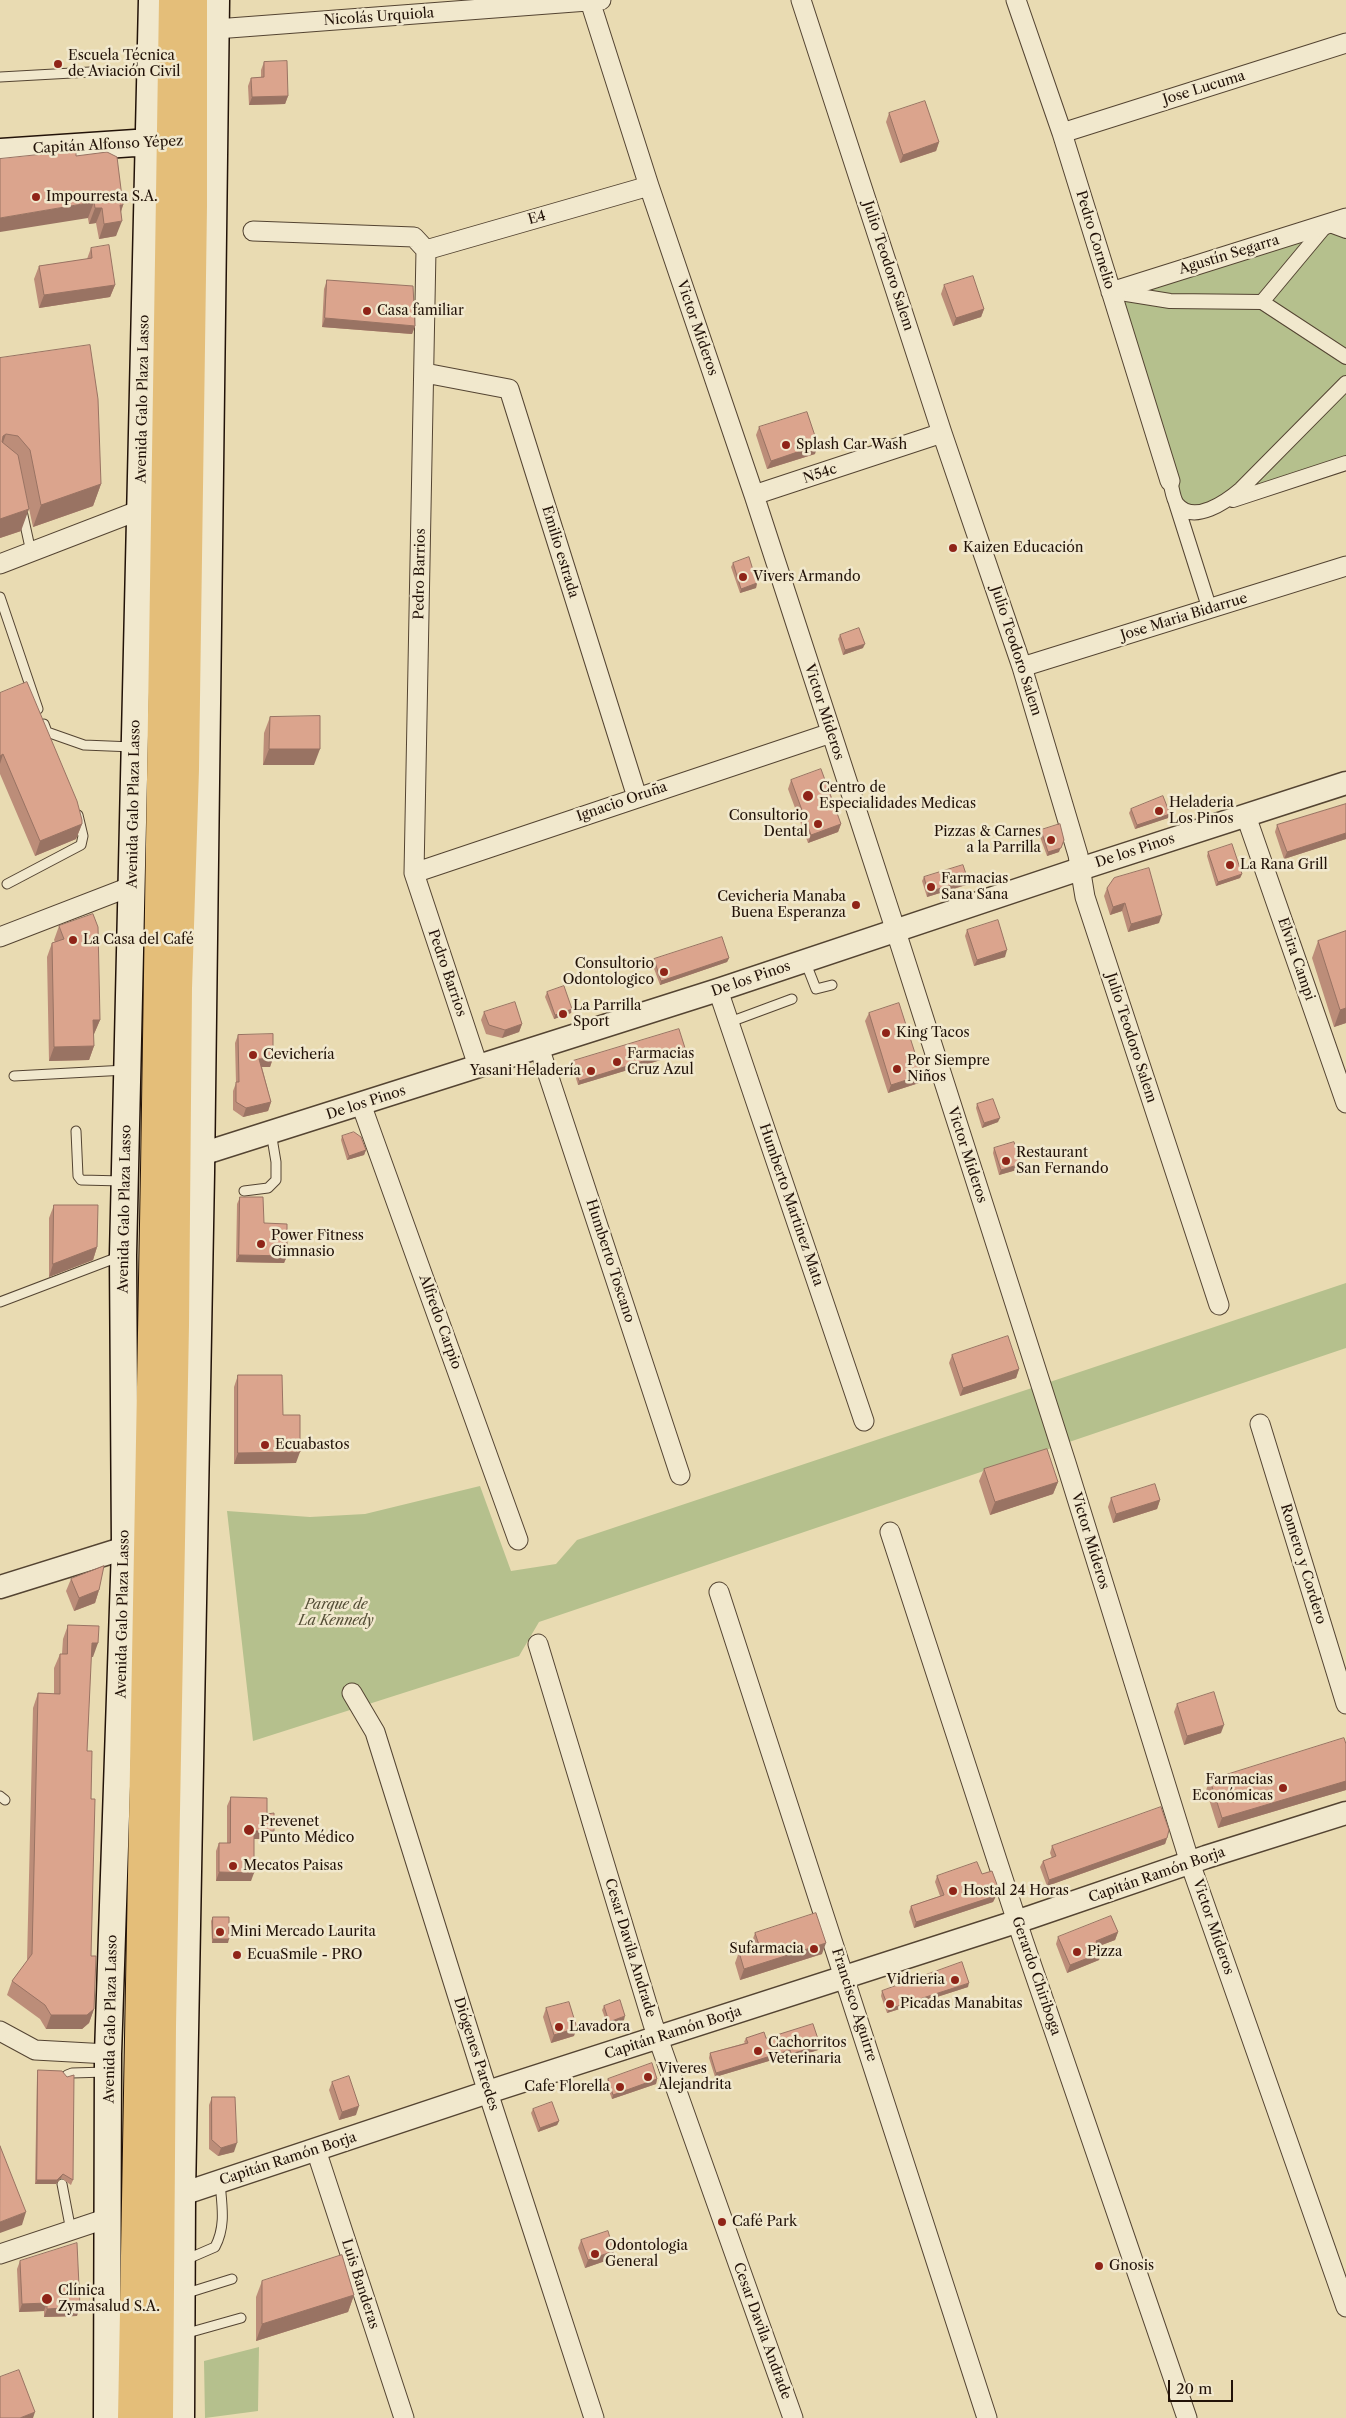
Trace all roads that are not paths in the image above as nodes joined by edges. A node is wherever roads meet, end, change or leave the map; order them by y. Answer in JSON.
{"nodes":[{"id":1,"x":152,"y":0,"type":"edge"},
{"id":2,"x":173,"y":0,"type":"edge"},
{"id":3,"x":193,"y":0,"type":"edge"},
{"id":4,"x":216,"y":0,"type":"edge"},
{"id":5,"x":802,"y":0,"type":"edge"},
{"id":6,"x":1016,"y":0,"type":"edge"},
{"id":7,"x":596,"y":1,"type":"edge"},
{"id":8,"x":216,"y":28,"type":"junction"},
{"id":9,"x":1346,"y":43,"type":"edge"},
{"id":10,"x":90,"y":72,"type":"dead end"},
{"id":11,"x":0,"y":77,"type":"edge"},
{"id":12,"x":1062,"y":132,"type":"junction"},
{"id":13,"x":182,"y":141,"type":"junction"},
{"id":14,"x":0,"y":152,"type":"edge"},
{"id":15,"x":649,"y":186,"type":"junction"},
{"id":16,"x":1346,"y":218,"type":"edge"},
{"id":17,"x":1327,"y":224,"type":"junction"},
{"id":18,"x":254,"y":231,"type":"dead end"},
{"id":19,"x":1346,"y":232,"type":"edge"},
{"id":20,"x":426,"y":250,"type":"junction"},
{"id":21,"x":1111,"y":292,"type":"junction"},
{"id":22,"x":1262,"y":302,"type":"junction"},
{"id":23,"x":1346,"y":357,"type":"edge"},
{"id":24,"x":424,"y":373,"type":"junction"},
{"id":25,"x":1346,"y":383,"type":"edge"},
{"id":26,"x":942,"y":434,"type":"junction"},
{"id":27,"x":1346,"y":463,"type":"edge"},
{"id":28,"x":1170,"y":482,"type":"joint"},
{"id":29,"x":754,"y":495,"type":"junction"},
{"id":30,"x":20,"y":499,"type":"edge"},
{"id":31,"x":1176,"y":503,"type":"junction"},
{"id":32,"x":1224,"y":503,"type":"junction"},
{"id":33,"x":140,"y":510,"type":"junction"},
{"id":34,"x":31,"y":552,"type":"junction"},
{"id":35,"x":0,"y":564,"type":"edge"},
{"id":36,"x":1346,"y":566,"type":"edge"},
{"id":37,"x":0,"y":597,"type":"edge"},
{"id":38,"x":1210,"y":610,"type":"junction"},
{"id":39,"x":1022,"y":666,"type":"junction"},
{"id":40,"x":831,"y":733,"type":"junction"},
{"id":41,"x":135,"y":747,"type":"junction"},
{"id":42,"x":1346,"y":783,"type":"edge"},
{"id":43,"x":637,"y":797,"type":"junction"},
{"id":44,"x":73,"y":803,"type":"edge"},
{"id":45,"x":1246,"y":816,"type":"junction"},
{"id":46,"x":1080,"y":869,"type":"junction"},
{"id":47,"x":414,"y":873,"type":"junction"},
{"id":48,"x":7,"y":884,"type":"dead end"},
{"id":49,"x":132,"y":886,"type":"junction"},
{"id":50,"x":895,"y":930,"type":"junction"},
{"id":51,"x":0,"y":937,"type":"edge"},
{"id":52,"x":805,"y":960,"type":"junction"},
{"id":53,"x":832,"y":985,"type":"dead end"},
{"id":54,"x":718,"y":990,"type":"junction"},
{"id":55,"x":792,"y":999,"type":"dead end"},
{"id":56,"x":730,"y":1022,"type":"junction"},
{"id":57,"x":539,"y":1047,"type":"junction"},
{"id":58,"x":478,"y":1066,"type":"junction"},
{"id":59,"x":128,"y":1070,"type":"junction"},
{"id":60,"x":14,"y":1076,"type":"dead end"},
{"id":61,"x":1346,"y":1103,"type":"edge"},
{"id":62,"x":362,"y":1104,"type":"junction"},
{"id":63,"x":76,"y":1131,"type":"dead end"},
{"id":64,"x":271,"y":1132,"type":"junction"},
{"id":65,"x":177,"y":1162,"type":"junction"},
{"id":66,"x":126,"y":1181,"type":"junction"},
{"id":67,"x":244,"y":1191,"type":"dead end"},
{"id":68,"x":123,"y":1255,"type":"junction"},
{"id":69,"x":0,"y":1302,"type":"edge"},
{"id":70,"x":1219,"y":1305,"type":"dead end"},
{"id":71,"x":864,"y":1420,"type":"dead end"},
{"id":72,"x":1260,"y":1424,"type":"dead end"},
{"id":73,"x":680,"y":1475,"type":"dead end"},
{"id":74,"x":890,"y":1532,"type":"dead end"},
{"id":75,"x":518,"y":1540,"type":"dead end"},
{"id":76,"x":125,"y":1548,"type":"junction"},
{"id":77,"x":0,"y":1587,"type":"edge"},
{"id":78,"x":719,"y":1592,"type":"dead end"},
{"id":79,"x":538,"y":1644,"type":"dead end"},
{"id":80,"x":352,"y":1693,"type":"dead end"},
{"id":81,"x":1346,"y":1704,"type":"edge"},
{"id":82,"x":1346,"y":1814,"type":"edge"},
{"id":83,"x":1190,"y":1863,"type":"junction"},
{"id":84,"x":1017,"y":1922,"type":"junction"},
{"id":85,"x":845,"y":1978,"type":"junction"},
{"id":86,"x":0,"y":2031,"type":"edge"},
{"id":87,"x":658,"y":2038,"type":"junction"},
{"id":88,"x":108,"y":2063,"type":"junction"},
{"id":89,"x":67,"y":2075,"type":"edge"},
{"id":90,"x":488,"y":2092,"type":"junction"},
{"id":91,"x":316,"y":2150,"type":"junction"},
{"id":92,"x":220,"y":2182,"type":"junction"},
{"id":93,"x":62,"y":2184,"type":"dead end"},
{"id":94,"x":160,"y":2201,"type":"junction"},
{"id":95,"x":108,"y":2218,"type":"junction"},
{"id":96,"x":71,"y":2231,"type":"junction"},
{"id":97,"x":0,"y":2254,"type":"edge"},
{"id":98,"x":182,"y":2261,"type":"junction"},
{"id":99,"x":232,"y":2279,"type":"dead end"},
{"id":100,"x":182,"y":2294,"type":"junction"},
{"id":101,"x":1346,"y":2307,"type":"edge"},
{"id":102,"x":241,"y":2318,"type":"dead end"},
{"id":103,"x":182,"y":2334,"type":"junction"},
{"id":104,"x":107,"y":2418,"type":"edge"},
{"id":105,"x":132,"y":2418,"type":"edge"},
{"id":106,"x":159,"y":2418,"type":"edge"},
{"id":107,"x":182,"y":2418,"type":"edge"},
{"id":108,"x":404,"y":2418,"type":"edge"},
{"id":109,"x":594,"y":2418,"type":"edge"},
{"id":110,"x":794,"y":2418,"type":"edge"},
{"id":111,"x":987,"y":2418,"type":"edge"},
{"id":112,"x":1186,"y":2418,"type":"edge"}],
"edges":[{"from":1,"to":13,"type":"main road","name":"Avenida Galo Plaza Lasso"},
{"from":2,"to":13,"type":"main road","name":"Avenida Galo Plaza Lasso"},
{"from":3,"to":13,"type":"main road","name":"Avenida Galo Plaza Lasso"},
{"from":4,"to":8,"type":"main road","name":"Avenida Galo Plaza Lasso"},
{"from":5,"to":26,"type":"street","name":"Julio Teodoro Salem"},
{"from":6,"to":12,"type":"street","name":"Pedro Cornelio"},
{"from":7,"to":8,"type":"street","name":"Nicolás Urquiola"},
{"from":7,"to":15,"type":"street","name":"Victor Mideros"},
{"from":8,"to":13,"type":"main road","name":"Avenida Galo Plaza Lasso"},
{"from":9,"to":12,"type":"street","name":"Jose Lucuma"},
{"from":10,"to":11,"type":"lane"},
{"from":12,"to":21,"type":"street","name":"Pedro Cornelio"},
{"from":13,"to":14,"type":"main road","name":"Capitán Alfonso Yépez"},
{"from":13,"to":33,"type":"main road","name":"Avenida Galo Plaza Lasso"},
{"from":13,"to":65,"type":"main road","name":"Avenida Galo Plaza Lasso"},
{"from":13,"to":65,"type":"main road","name":"Avenida Galo Plaza Lasso"},
{"from":15,"to":20,"type":"street","name":"E4"},
{"from":15,"to":29,"type":"street","name":"Victor Mideros"},
{"from":16,"to":17,"type":"street","name":"Agustín Segarra"},
{"from":17,"to":19,"type":"street"},
{"from":17,"to":21,"type":"street","name":"Agustín Segarra"},
{"from":17,"to":22,"type":"street"},
{"from":18,"to":20,"type":"street"},
{"from":20,"to":24,"type":"street","name":"Pedro Barrios"},
{"from":21,"to":22,"type":"street"},
{"from":21,"to":28,"type":"street","name":"Pedro Cornelio"},
{"from":22,"to":23,"type":"street"},
{"from":24,"to":43,"type":"street","name":"Emilio estrada"},
{"from":24,"to":47,"type":"street","name":"Pedro Barrios"},
{"from":25,"to":32,"type":"street"},
{"from":26,"to":29,"type":"street","name":"N54c"},
{"from":26,"to":39,"type":"street","name":"Julio Teodoro Salem"},
{"from":27,"to":32,"type":"street"},
{"from":28,"to":31,"type":"street"},
{"from":29,"to":40,"type":"street","name":"Victor Mideros"},
{"from":30,"to":34,"type":"lane"},
{"from":31,"to":32,"type":"street"},
{"from":31,"to":38,"type":"street"},
{"from":33,"to":34,"type":"street"},
{"from":33,"to":41,"type":"main road","name":"Avenida Galo Plaza Lasso"},
{"from":34,"to":35,"type":"street"},
{"from":36,"to":38,"type":"street","name":"Jose Maria Bidarrue"},
{"from":37,"to":41,"type":"lane"},
{"from":38,"to":39,"type":"street","name":"Jose Maria Bidarrue"},
{"from":39,"to":46,"type":"street","name":"Julio Teodoro Salem"},
{"from":40,"to":43,"type":"street","name":"Ignacio Oruña"},
{"from":40,"to":50,"type":"street","name":"Victor Mideros"},
{"from":41,"to":49,"type":"main road","name":"Avenida Galo Plaza Lasso"},
{"from":42,"to":45,"type":"street","name":"De los Pinos"},
{"from":43,"to":47,"type":"street","name":"Ignacio Oruña"},
{"from":44,"to":48,"type":"lane"},
{"from":45,"to":46,"type":"street","name":"De los Pinos"},
{"from":45,"to":61,"type":"street","name":"Elvira Campi"},
{"from":46,"to":50,"type":"street","name":"De los Pinos"},
{"from":46,"to":70,"type":"street","name":"Julio Teodoro Salem"},
{"from":47,"to":58,"type":"street","name":"Pedro Barrios"},
{"from":49,"to":51,"type":"street"},
{"from":49,"to":59,"type":"main road","name":"Avenida Galo Plaza Lasso"},
{"from":50,"to":52,"type":"street","name":"De los Pinos"},
{"from":50,"to":83,"type":"street","name":"Victor Mideros"},
{"from":52,"to":53,"type":"lane"},
{"from":52,"to":54,"type":"street","name":"De los Pinos"},
{"from":54,"to":56,"type":"street","name":"Humberto Martinez Mata"},
{"from":54,"to":57,"type":"street","name":"De los Pinos"},
{"from":55,"to":56,"type":"lane"},
{"from":56,"to":71,"type":"street","name":"Humberto Martinez Mata"},
{"from":57,"to":58,"type":"street","name":"De los Pinos"},
{"from":57,"to":73,"type":"street","name":"Humberto Toscano"},
{"from":58,"to":62,"type":"street","name":"De los Pinos"},
{"from":59,"to":60,"type":"lane"},
{"from":59,"to":66,"type":"main road","name":"Avenida Galo Plaza Lasso"},
{"from":62,"to":64,"type":"street","name":"De los Pinos"},
{"from":62,"to":75,"type":"street","name":"Alfredo Carpio"},
{"from":63,"to":66,"type":"lane"},
{"from":64,"to":65,"type":"street","name":"De los Pinos"},
{"from":64,"to":67,"type":"lane"},
{"from":65,"to":94,"type":"main road","name":"Avenida Galo Plaza Lasso"},
{"from":66,"to":68,"type":"main road","name":"Avenida Galo Plaza Lasso"},
{"from":68,"to":69,"type":"lane"},
{"from":68,"to":76,"type":"main road","name":"Avenida Galo Plaza Lasso"},
{"from":72,"to":81,"type":"street","name":"Romero y Cordero"},
{"from":74,"to":84,"type":"street","name":"Gerardo Chiriboga"},
{"from":76,"to":77,"type":"street"},
{"from":76,"to":88,"type":"main road","name":"Avenida Galo Plaza Lasso"},
{"from":78,"to":85,"type":"street","name":"Francisco Aguirre"},
{"from":79,"to":87,"type":"street","name":"Cesar Davila Andrade"},
{"from":80,"to":90,"type":"street","name":"Diógenes Paredes"},
{"from":82,"to":83,"type":"street","name":"Capitán Ramón Borja"},
{"from":83,"to":84,"type":"street","name":"Capitán Ramón Borja"},
{"from":83,"to":101,"type":"street","name":"Victor Mideros"},
{"from":84,"to":85,"type":"street","name":"Capitán Ramón Borja"},
{"from":84,"to":112,"type":"street","name":"Gerardo Chiriboga"},
{"from":85,"to":87,"type":"street","name":"Capitán Ramón Borja"},
{"from":85,"to":111,"type":"street","name":"Francisco Aguirre"},
{"from":86,"to":88,"type":"street"},
{"from":87,"to":90,"type":"street","name":"Capitán Ramón Borja"},
{"from":87,"to":110,"type":"street","name":"Cesar Davila Andrade"},
{"from":88,"to":89,"type":"lane"},
{"from":88,"to":95,"type":"main road","name":"Avenida Galo Plaza Lasso"},
{"from":90,"to":91,"type":"street","name":"Capitán Ramón Borja"},
{"from":90,"to":109,"type":"street","name":"Diógenes Paredes"},
{"from":91,"to":92,"type":"street","name":"Capitán Ramón Borja"},
{"from":91,"to":108,"type":"street","name":"Luis Banderas"},
{"from":92,"to":94,"type":"street","name":"Capitán Ramón Borja"},
{"from":92,"to":98,"type":"lane"},
{"from":93,"to":96,"type":"lane"},
{"from":94,"to":95,"type":"street","name":"Capitán Ramón Borja"},
{"from":94,"to":98,"type":"main road","name":"Avenida Galo Plaza Lasso"},
{"from":94,"to":105,"type":"main road","name":"Avenida Galo Plaza Lasso"},
{"from":94,"to":106,"type":"main road","name":"Avenida Galo Plaza Lasso"},
{"from":95,"to":96,"type":"street","name":"Capitán Ramón Borja"},
{"from":95,"to":104,"type":"main road","name":"Avenida Galo Plaza Lasso"},
{"from":96,"to":97,"type":"street","name":"Capitán Ramón Borja"},
{"from":98,"to":100,"type":"main road","name":"Avenida Galo Plaza Lasso"},
{"from":99,"to":100,"type":"lane"},
{"from":100,"to":103,"type":"main road","name":"Avenida Galo Plaza Lasso"},
{"from":102,"to":103,"type":"lane"},
{"from":103,"to":107,"type":"main road","name":"Avenida Galo Plaza Lasso"}]}
